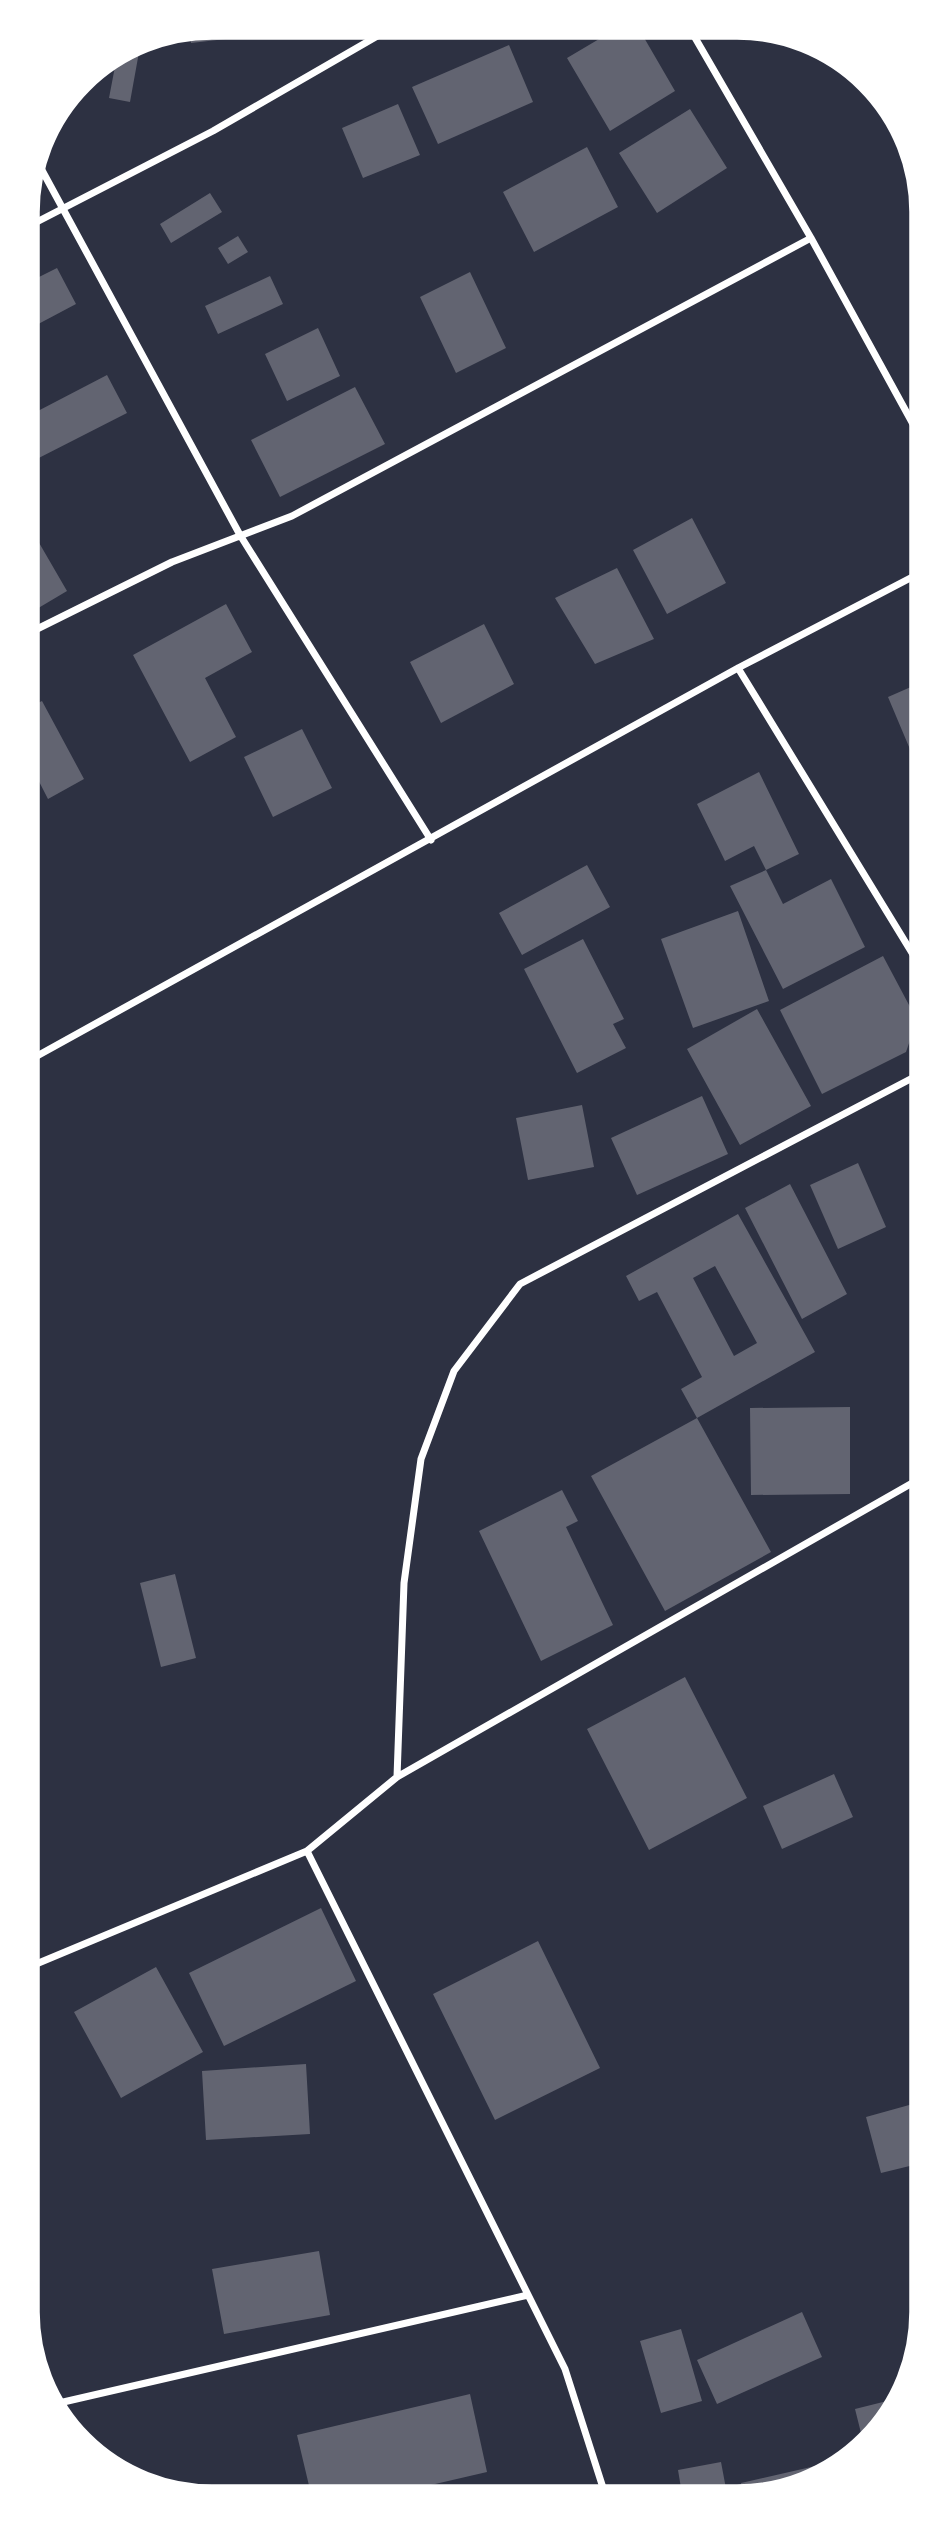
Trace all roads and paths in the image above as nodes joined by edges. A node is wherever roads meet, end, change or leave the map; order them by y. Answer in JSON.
{"nodes":[{"id":1,"x":696,"y":38,"type":"edge"},
{"id":2,"x":373,"y":39,"type":"edge"},
{"id":3,"x":43,"y":172,"type":"edge"},
{"id":4,"x":64,"y":207,"type":"junction"},
{"id":5,"x":39,"y":221,"type":"edge"},
{"id":6,"x":811,"y":238,"type":"junction"},
{"id":7,"x":911,"y":420,"type":"edge"},
{"id":8,"x":240,"y":535,"type":"junction"},
{"id":9,"x":911,"y":578,"type":"edge"},
{"id":10,"x":39,"y":628,"type":"edge"},
{"id":11,"x":738,"y":668,"type":"junction"},
{"id":12,"x":431,"y":840,"type":"junction"},
{"id":13,"x":911,"y":951,"type":"edge"},
{"id":14,"x":39,"y":1055,"type":"edge"},
{"id":15,"x":911,"y":1079,"type":"edge"},
{"id":16,"x":910,"y":1485,"type":"edge"},
{"id":17,"x":397,"y":1777,"type":"junction"},
{"id":18,"x":307,"y":1851,"type":"junction"},
{"id":19,"x":38,"y":1963,"type":"edge"},
{"id":20,"x":528,"y":2295,"type":"junction"},
{"id":21,"x":65,"y":2402,"type":"edge"},
{"id":22,"x":602,"y":2486,"type":"edge"}],
"edges":[{"from":1,"to":6,"type":"street"},
{"from":2,"to":4,"type":"street"},
{"from":3,"to":4,"type":"street"},
{"from":4,"to":5,"type":"street"},
{"from":4,"to":8,"type":"street"},
{"from":6,"to":7,"type":"street"},
{"from":6,"to":8,"type":"street"},
{"from":8,"to":10,"type":"street"},
{"from":8,"to":12,"type":"street"},
{"from":9,"to":11,"type":"street"},
{"from":11,"to":12,"type":"street"},
{"from":11,"to":13,"type":"street"},
{"from":12,"to":14,"type":"street"},
{"from":15,"to":17,"type":"street"},
{"from":16,"to":17,"type":"street"},
{"from":17,"to":18,"type":"street"},
{"from":18,"to":19,"type":"street"},
{"from":18,"to":20,"type":"street"},
{"from":20,"to":21,"type":"street"},
{"from":20,"to":22,"type":"street"}]}
